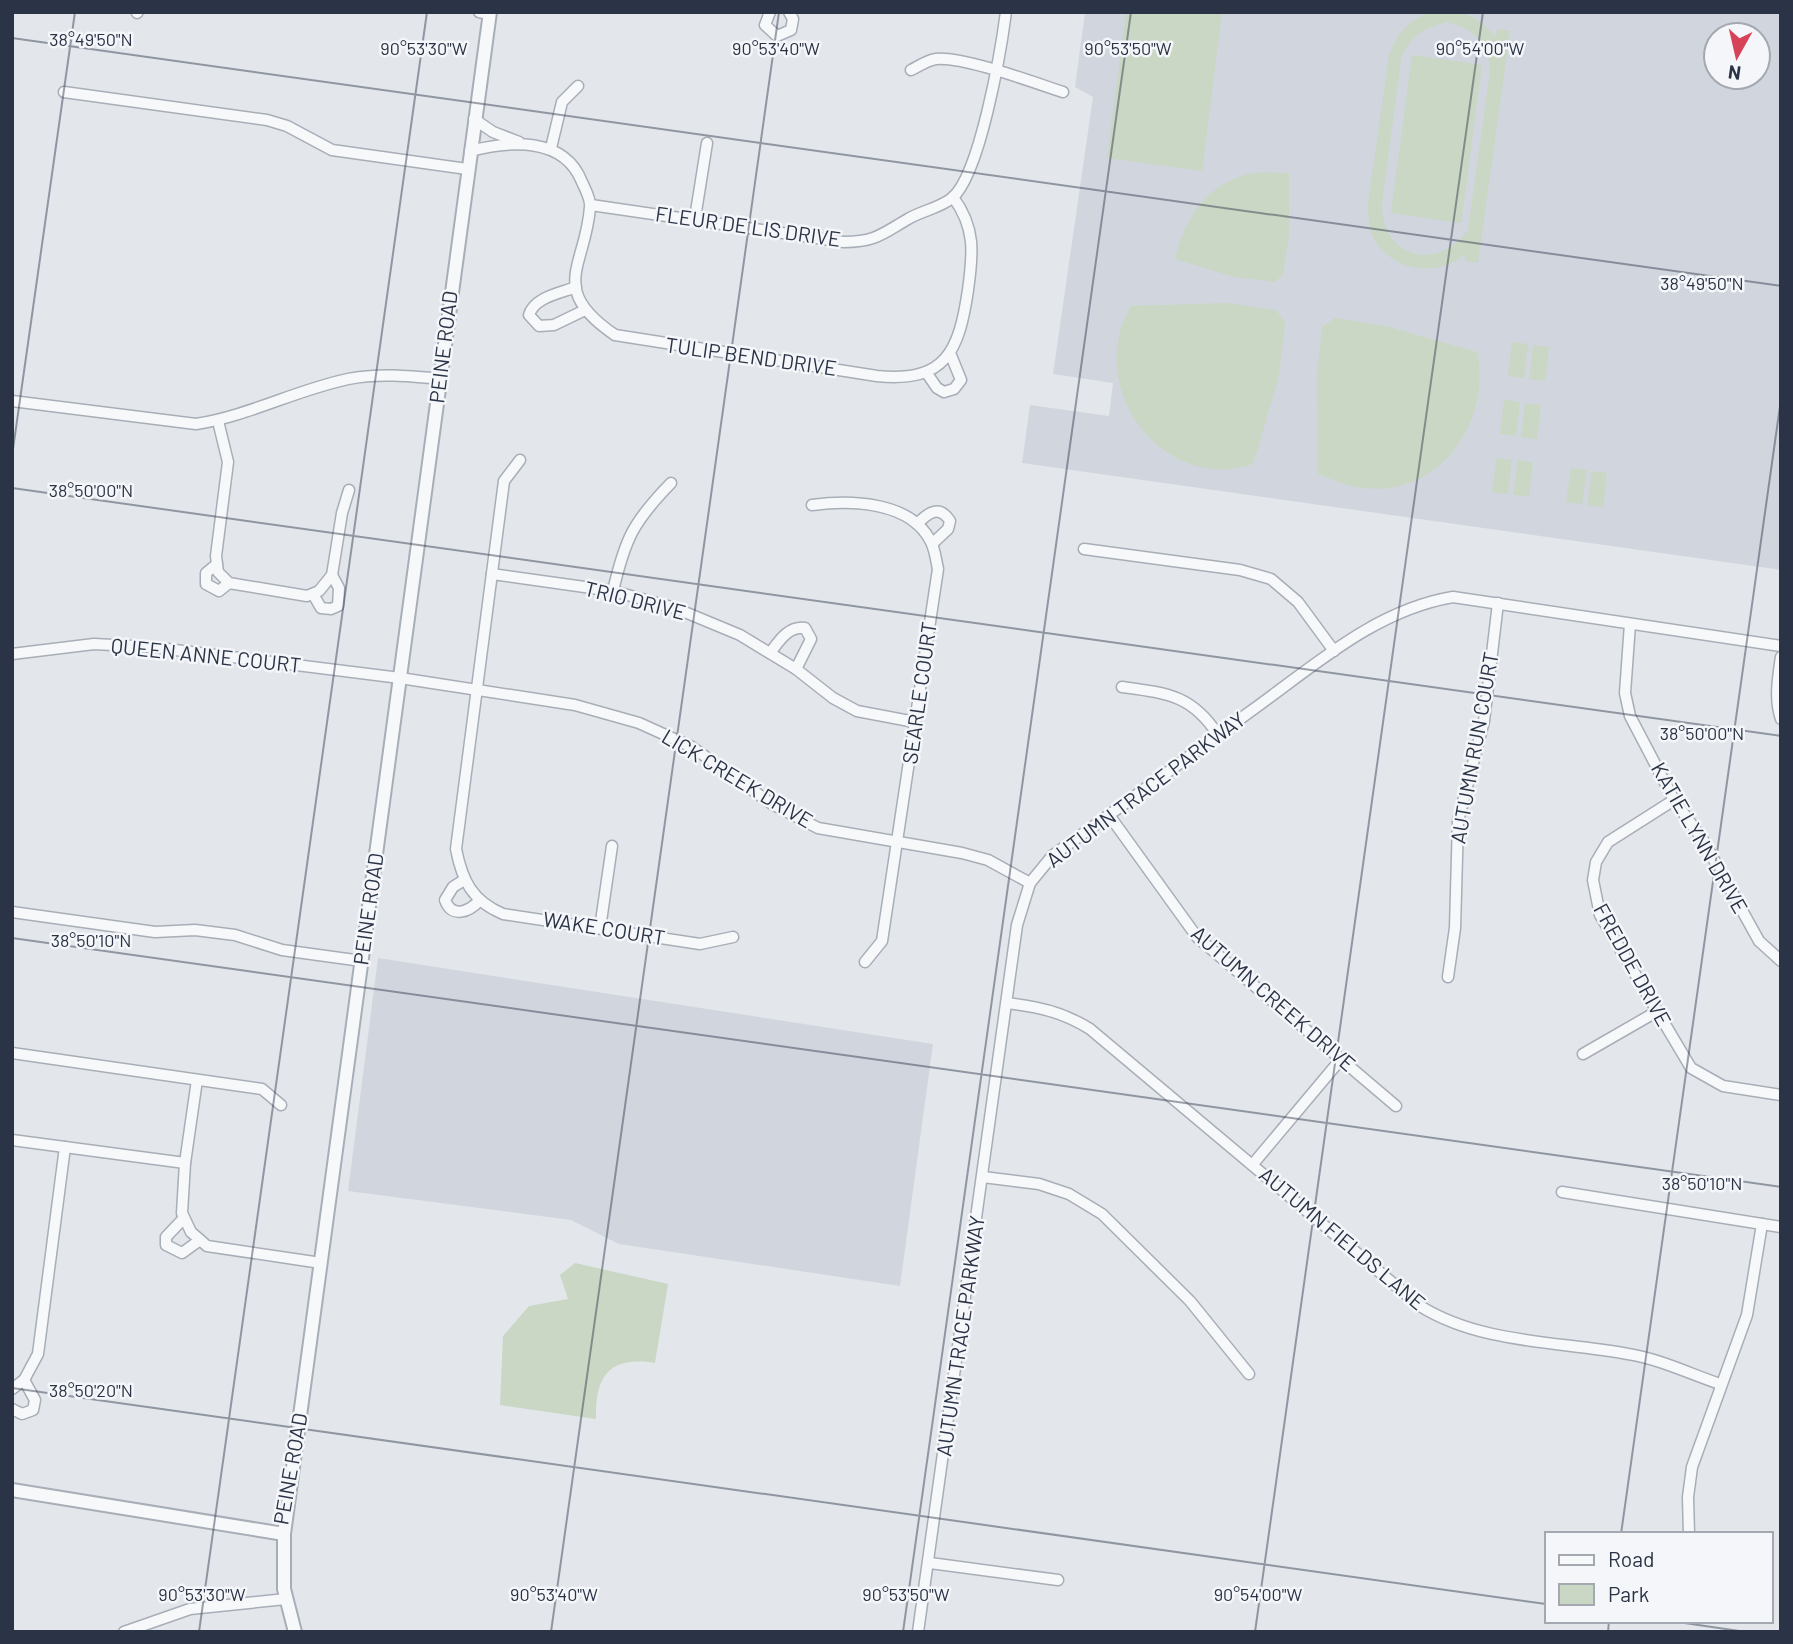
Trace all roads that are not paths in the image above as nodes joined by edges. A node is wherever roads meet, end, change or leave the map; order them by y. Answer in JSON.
{"nodes":[{"id":1,"x":770,"y":12,"type":"edge"},
{"id":2,"x":789,"y":12,"type":"edge"},
{"id":3,"x":1006,"y":12,"type":"edge"},
{"id":4,"x":487,"y":13,"type":"edge"},
{"id":5,"x":911,"y":70,"type":"dead end"},
{"id":6,"x":996,"y":71,"type":"junction"},
{"id":7,"x":579,"y":86,"type":"dead end"},
{"id":8,"x":64,"y":92,"type":"dead end"},
{"id":9,"x":1063,"y":92,"type":"dead end"},
{"id":10,"x":474,"y":119,"type":"junction"},
{"id":11,"x":707,"y":143,"type":"dead end"},
{"id":12,"x":526,"y":144,"type":"junction"},
{"id":13,"x":551,"y":148,"type":"junction"},
{"id":14,"x":470,"y":151,"type":"junction"},
{"id":15,"x":467,"y":169,"type":"junction"},
{"id":16,"x":953,"y":197,"type":"junction"},
{"id":17,"x":590,"y":205,"type":"junction"},
{"id":18,"x":695,"y":218,"type":"junction"},
{"id":19,"x":576,"y":287,"type":"junction"},
{"id":20,"x":585,"y":310,"type":"junction"},
{"id":21,"x":950,"y":353,"type":"junction"},
{"id":22,"x":926,"y":372,"type":"junction"},
{"id":23,"x":440,"y":379,"type":"junction"},
{"id":24,"x":12,"y":401,"type":"edge"},
{"id":25,"x":218,"y":421,"type":"junction"},
{"id":26,"x":520,"y":460,"type":"dead end"},
{"id":27,"x":671,"y":483,"type":"dead end"},
{"id":28,"x":349,"y":490,"type":"dead end"},
{"id":29,"x":812,"y":505,"type":"dead end"},
{"id":30,"x":917,"y":524,"type":"junction"},
{"id":31,"x":932,"y":544,"type":"junction"},
{"id":32,"x":1084,"y":549,"type":"dead end"},
{"id":33,"x":217,"y":564,"type":"junction"},
{"id":34,"x":492,"y":574,"type":"junction"},
{"id":35,"x":332,"y":575,"type":"junction"},
{"id":36,"x":229,"y":583,"type":"junction"},
{"id":37,"x":613,"y":591,"type":"junction"},
{"id":38,"x":313,"y":594,"type":"junction"},
{"id":39,"x":1498,"y":603,"type":"junction"},
{"id":40,"x":1630,"y":624,"type":"junction"},
{"id":41,"x":1781,"y":646,"type":"edge"},
{"id":42,"x":1334,"y":651,"type":"junction"},
{"id":43,"x":770,"y":653,"type":"junction"},
{"id":44,"x":12,"y":654,"type":"edge"},
{"id":45,"x":1781,"y":657,"type":"edge"},
{"id":46,"x":796,"y":669,"type":"junction"},
{"id":47,"x":400,"y":678,"type":"junction"},
{"id":48,"x":1122,"y":687,"type":"dead end"},
{"id":49,"x":478,"y":690,"type":"junction"},
{"id":50,"x":1781,"y":719,"type":"edge"},
{"id":51,"x":915,"y":722,"type":"junction"},
{"id":52,"x":1218,"y":735,"type":"junction"},
{"id":53,"x":1674,"y":800,"type":"junction"},
{"id":54,"x":1109,"y":816,"type":"junction"},
{"id":55,"x":898,"y":843,"type":"junction"},
{"id":56,"x":612,"y":846,"type":"dead end"},
{"id":57,"x":464,"y":880,"type":"junction"},
{"id":58,"x":1030,"y":883,"type":"junction"},
{"id":59,"x":480,"y":900,"type":"junction"},
{"id":60,"x":12,"y":912,"type":"edge"},
{"id":61,"x":600,"y":928,"type":"junction"},
{"id":62,"x":733,"y":937,"type":"dead end"},
{"id":63,"x":362,"y":961,"type":"junction"},
{"id":64,"x":1781,"y":961,"type":"edge"},
{"id":65,"x":866,"y":962,"type":"dead end"},
{"id":66,"x":1448,"y":977,"type":"dead end"},
{"id":67,"x":1007,"y":1003,"type":"junction"},
{"id":68,"x":1656,"y":1012,"type":"junction"},
{"id":69,"x":12,"y":1053,"type":"edge"},
{"id":70,"x":1583,"y":1054,"type":"dead end"},
{"id":71,"x":1341,"y":1059,"type":"junction"},
{"id":72,"x":197,"y":1080,"type":"junction"},
{"id":73,"x":1781,"y":1095,"type":"edge"},
{"id":74,"x":281,"y":1105,"type":"dead end"},
{"id":75,"x":1396,"y":1106,"type":"dead end"},
{"id":76,"x":12,"y":1140,"type":"edge"},
{"id":77,"x":65,"y":1147,"type":"junction"},
{"id":78,"x":185,"y":1163,"type":"junction"},
{"id":79,"x":1253,"y":1164,"type":"junction"},
{"id":80,"x":983,"y":1177,"type":"junction"},
{"id":81,"x":1562,"y":1192,"type":"dead end"},
{"id":82,"x":184,"y":1218,"type":"junction"},
{"id":83,"x":1762,"y":1224,"type":"junction"},
{"id":84,"x":1781,"y":1227,"type":"edge"},
{"id":85,"x":200,"y":1240,"type":"junction"},
{"id":86,"x":321,"y":1263,"type":"junction"},
{"id":87,"x":1248,"y":1374,"type":"dead end"},
{"id":88,"x":24,"y":1380,"type":"junction"},
{"id":89,"x":1720,"y":1384,"type":"junction"},
{"id":90,"x":12,"y":1390,"type":"edge"},
{"id":91,"x":12,"y":1409,"type":"edge"},
{"id":92,"x":12,"y":1490,"type":"edge"},
{"id":93,"x":1689,"y":1532,"type":"edge"},
{"id":94,"x":284,"y":1534,"type":"junction"},
{"id":95,"x":930,"y":1563,"type":"junction"},
{"id":96,"x":1058,"y":1580,"type":"dead end"},
{"id":97,"x":286,"y":1599,"type":"junction"},
{"id":98,"x":124,"y":1632,"type":"edge"},
{"id":99,"x":295,"y":1632,"type":"edge"},
{"id":100,"x":918,"y":1632,"type":"edge"}],
"edges":[{"from":1,"to":2,"type":"street"},
{"from":3,"to":6,"type":"street"},
{"from":4,"to":10,"type":"street","name":"PEINE ROAD"},
{"from":5,"to":6,"type":"street"},
{"from":6,"to":9,"type":"street"},
{"from":6,"to":16,"type":"street"},
{"from":7,"to":13,"type":"street"},
{"from":8,"to":15,"type":"street"},
{"from":10,"to":12,"type":"street"},
{"from":10,"to":14,"type":"street","name":"PEINE ROAD"},
{"from":11,"to":18,"type":"street"},
{"from":12,"to":13,"type":"street"},
{"from":12,"to":14,"type":"street"},
{"from":13,"to":17,"type":"street"},
{"from":14,"to":15,"type":"street","name":"PEINE ROAD"},
{"from":15,"to":23,"type":"street","name":"PEINE ROAD"},
{"from":16,"to":18,"type":"street","name":"FLEUR DE LIS DRIVE"},
{"from":16,"to":21,"type":"street","name":"TULIP BEND DRIVE"},
{"from":17,"to":18,"type":"street","name":"FLEUR DE LIS DRIVE"},
{"from":17,"to":19,"type":"street","name":"TULIP BEND DRIVE"},
{"from":19,"to":20,"type":"street","name":"TULIP BEND DRIVE"},
{"from":19,"to":20,"type":"street"},
{"from":20,"to":22,"type":"street","name":"TULIP BEND DRIVE"},
{"from":21,"to":22,"type":"street","name":"TULIP BEND DRIVE"},
{"from":21,"to":22,"type":"street"},
{"from":23,"to":25,"type":"street"},
{"from":23,"to":47,"type":"street","name":"PEINE ROAD"},
{"from":24,"to":25,"type":"street"},
{"from":25,"to":33,"type":"street"},
{"from":26,"to":34,"type":"street","name":"WAKE COURT"},
{"from":27,"to":37,"type":"street"},
{"from":28,"to":35,"type":"street"},
{"from":29,"to":30,"type":"street","name":"SEARLE COURT"},
{"from":30,"to":31,"type":"street","name":"SEARLE COURT"},
{"from":30,"to":31,"type":"street"},
{"from":31,"to":51,"type":"street","name":"SEARLE COURT"},
{"from":32,"to":42,"type":"street"},
{"from":33,"to":36,"type":"street"},
{"from":33,"to":36,"type":"street"},
{"from":34,"to":37,"type":"street","name":"TRIO DRIVE"},
{"from":34,"to":49,"type":"street","name":"WAKE COURT"},
{"from":35,"to":38,"type":"street"},
{"from":35,"to":38,"type":"street"},
{"from":36,"to":38,"type":"street"},
{"from":37,"to":43,"type":"street","name":"TRIO DRIVE"},
{"from":39,"to":40,"type":"street","name":"AUTUMN TRACE PARKWAY"},
{"from":39,"to":42,"type":"street","name":"AUTUMN TRACE PARKWAY"},
{"from":39,"to":66,"type":"street","name":"AUTUMN RUN COURT"},
{"from":40,"to":41,"type":"street","name":"AUTUMN TRACE PARKWAY"},
{"from":40,"to":53,"type":"street","name":"KATIE LYNN DRIVE"},
{"from":42,"to":52,"type":"street","name":"AUTUMN TRACE PARKWAY"},
{"from":43,"to":46,"type":"street","name":"TRIO DRIVE"},
{"from":43,"to":46,"type":"street"},
{"from":44,"to":47,"type":"street","name":"QUEEN ANNE COURT"},
{"from":45,"to":50,"type":"street"},
{"from":46,"to":51,"type":"street","name":"TRIO DRIVE"},
{"from":47,"to":49,"type":"street","name":"LICK CREEK DRIVE"},
{"from":47,"to":63,"type":"street","name":"PEINE ROAD"},
{"from":48,"to":52,"type":"street"},
{"from":49,"to":55,"type":"street","name":"LICK CREEK DRIVE"},
{"from":49,"to":57,"type":"street","name":"WAKE COURT"},
{"from":51,"to":55,"type":"street","name":"SEARLE COURT"},
{"from":52,"to":54,"type":"street","name":"AUTUMN TRACE PARKWAY"},
{"from":53,"to":64,"type":"street","name":"KATIE LYNN DRIVE"},
{"from":53,"to":68,"type":"street","name":"FREDDE DRIVE"},
{"from":54,"to":58,"type":"street","name":"AUTUMN TRACE PARKWAY"},
{"from":54,"to":71,"type":"street","name":"AUTUMN CREEK DRIVE"},
{"from":55,"to":58,"type":"street","name":"LICK CREEK DRIVE"},
{"from":55,"to":65,"type":"street","name":"SEARLE COURT"},
{"from":56,"to":61,"type":"street"},
{"from":57,"to":59,"type":"street","name":"WAKE COURT"},
{"from":57,"to":59,"type":"street"},
{"from":58,"to":67,"type":"street","name":"AUTUMN TRACE PARKWAY"},
{"from":59,"to":61,"type":"street","name":"WAKE COURT"},
{"from":60,"to":63,"type":"street"},
{"from":61,"to":62,"type":"street","name":"WAKE COURT"},
{"from":63,"to":86,"type":"street","name":"PEINE ROAD"},
{"from":67,"to":79,"type":"street","name":"AUTUMN FIELDS LANE"},
{"from":67,"to":80,"type":"street","name":"AUTUMN TRACE PARKWAY"},
{"from":68,"to":70,"type":"street"},
{"from":68,"to":73,"type":"street","name":"FREDDE DRIVE"},
{"from":69,"to":72,"type":"street"},
{"from":71,"to":75,"type":"street","name":"AUTUMN CREEK DRIVE"},
{"from":71,"to":79,"type":"street"},
{"from":72,"to":74,"type":"street"},
{"from":72,"to":78,"type":"street"},
{"from":76,"to":77,"type":"street"},
{"from":77,"to":78,"type":"street"},
{"from":77,"to":88,"type":"street"},
{"from":78,"to":82,"type":"street"},
{"from":79,"to":89,"type":"street","name":"AUTUMN FIELDS LANE"},
{"from":80,"to":87,"type":"street"},
{"from":80,"to":95,"type":"street","name":"AUTUMN TRACE PARKWAY"},
{"from":81,"to":83,"type":"street"},
{"from":82,"to":85,"type":"street"},
{"from":82,"to":85,"type":"street"},
{"from":83,"to":84,"type":"street"},
{"from":83,"to":89,"type":"street"},
{"from":85,"to":86,"type":"street"},
{"from":86,"to":94,"type":"street","name":"PEINE ROAD"},
{"from":88,"to":90,"type":"street"},
{"from":88,"to":91,"type":"street"},
{"from":89,"to":93,"type":"street"},
{"from":92,"to":94,"type":"street","name":"PEINE ROAD"},
{"from":94,"to":97,"type":"street"},
{"from":95,"to":96,"type":"street"},
{"from":95,"to":100,"type":"street","name":"AUTUMN TRACE PARKWAY"},
{"from":97,"to":98,"type":"street"},
{"from":97,"to":99,"type":"street"}]}
